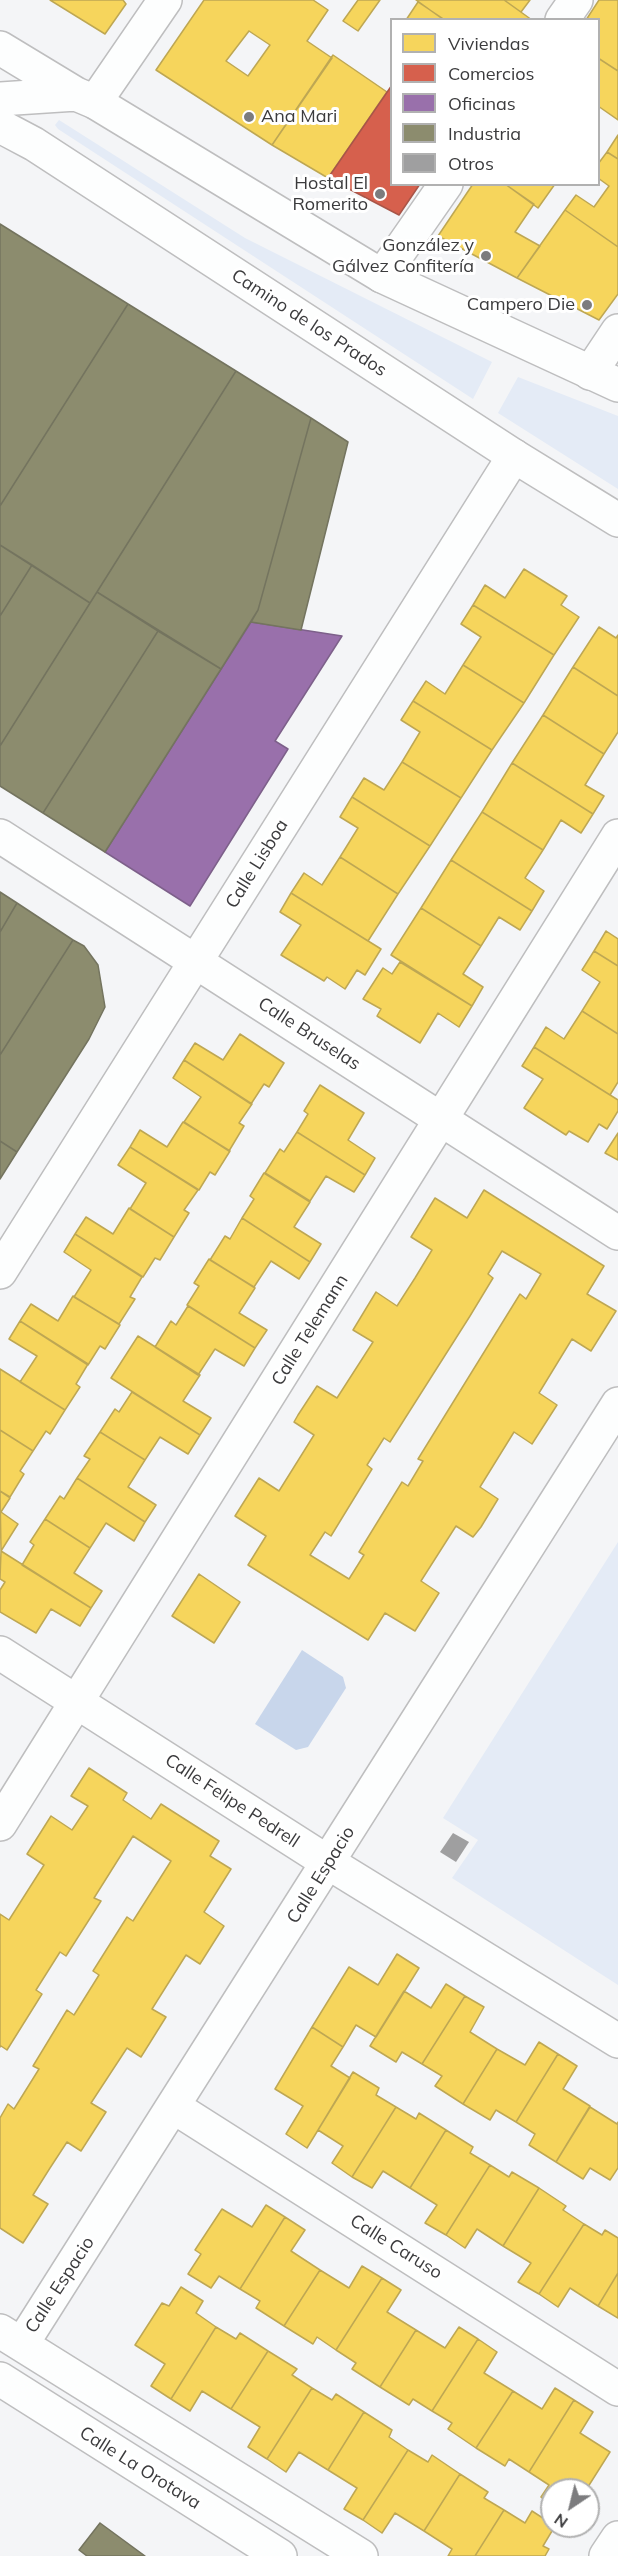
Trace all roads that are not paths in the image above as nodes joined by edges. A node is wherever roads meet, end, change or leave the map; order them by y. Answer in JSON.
{"nodes":[{"id":1,"x":165,"y":0,"type":"edge"},
{"id":2,"x":576,"y":0,"type":"edge"},
{"id":3,"x":563,"y":18,"type":"edge"},
{"id":4,"x":0,"y":48,"type":"edge"},
{"id":5,"x":86,"y":98,"type":"junction"},
{"id":6,"x":0,"y":99,"type":"edge"},
{"id":7,"x":0,"y":126,"type":"edge"},
{"id":8,"x":445,"y":186,"type":"edge"},
{"id":9,"x":382,"y":276,"type":"junction"},
{"id":10,"x":618,"y":332,"type":"edge"},
{"id":11,"x":604,"y":379,"type":"edge"},
{"id":12,"x":514,"y":456,"type":"junction"},
{"id":13,"x":618,"y":520,"type":"edge"},
{"id":14,"x":0,"y":836,"type":"edge"},
{"id":15,"x":618,"y":836,"type":"edge"},
{"id":16,"x":195,"y":961,"type":"junction"},
{"id":17,"x":441,"y":1120,"type":"junction"},
{"id":18,"x":618,"y":1233,"type":"edge"},
{"id":19,"x":0,"y":1272,"type":"edge"},
{"id":20,"x":618,"y":1404,"type":"edge"},
{"id":21,"x":0,"y":1653,"type":"edge"},
{"id":22,"x":77,"y":1702,"type":"junction"},
{"id":23,"x":0,"y":1824,"type":"edge"},
{"id":24,"x":329,"y":1863,"type":"junction"},
{"id":25,"x":618,"y":2041,"type":"edge"},
{"id":26,"x":174,"y":2107,"type":"junction"},
{"id":27,"x":11,"y":2337,"type":"edge"},
{"id":28,"x":0,"y":2379,"type":"edge"},
{"id":29,"x":618,"y":2389,"type":"edge"},
{"id":30,"x":618,"y":2538,"type":"edge"},
{"id":31,"x":280,"y":2556,"type":"edge"},
{"id":32,"x":361,"y":2556,"type":"edge"},
{"id":33,"x":606,"y":2556,"type":"edge"}],
"edges":[{"from":1,"to":5,"type":"street"},
{"from":2,"to":3,"type":"street"},
{"from":4,"to":5,"type":"street"},
{"from":5,"to":6,"type":"street"},
{"from":5,"to":9,"type":"street"},
{"from":7,"to":12,"type":"street","name":"Camino de los Prados"},
{"from":8,"to":9,"type":"street"},
{"from":9,"to":11,"type":"street"},
{"from":10,"to":11,"type":"street"},
{"from":12,"to":13,"type":"street","name":"Camino de los Prados"},
{"from":12,"to":16,"type":"street","name":"Calle Lisboa"},
{"from":14,"to":16,"type":"street","name":"Calle Bruselas"},
{"from":15,"to":17,"type":"street","name":"Calle Telemann"},
{"from":16,"to":17,"type":"street","name":"Calle Bruselas"},
{"from":16,"to":19,"type":"street","name":"Calle Lisboa"},
{"from":17,"to":18,"type":"street","name":"Calle Bruselas"},
{"from":17,"to":22,"type":"street","name":"Calle Telemann"},
{"from":20,"to":24,"type":"street","name":"Calle Espacio"},
{"from":21,"to":22,"type":"street","name":"Calle Felipe Pedrell"},
{"from":22,"to":23,"type":"street","name":"Calle Telemann"},
{"from":22,"to":24,"type":"street","name":"Calle Felipe Pedrell"},
{"from":24,"to":25,"type":"street","name":"Calle Felipe Pedrell"},
{"from":24,"to":26,"type":"street","name":"Calle Espacio"},
{"from":26,"to":27,"type":"street","name":"Calle Espacio"},
{"from":26,"to":29,"type":"street","name":"Calle Caruso"},
{"from":27,"to":32,"type":"street"},
{"from":28,"to":31,"type":"street","name":"Calle La Orotava"},
{"from":30,"to":33,"type":"street"}]}
